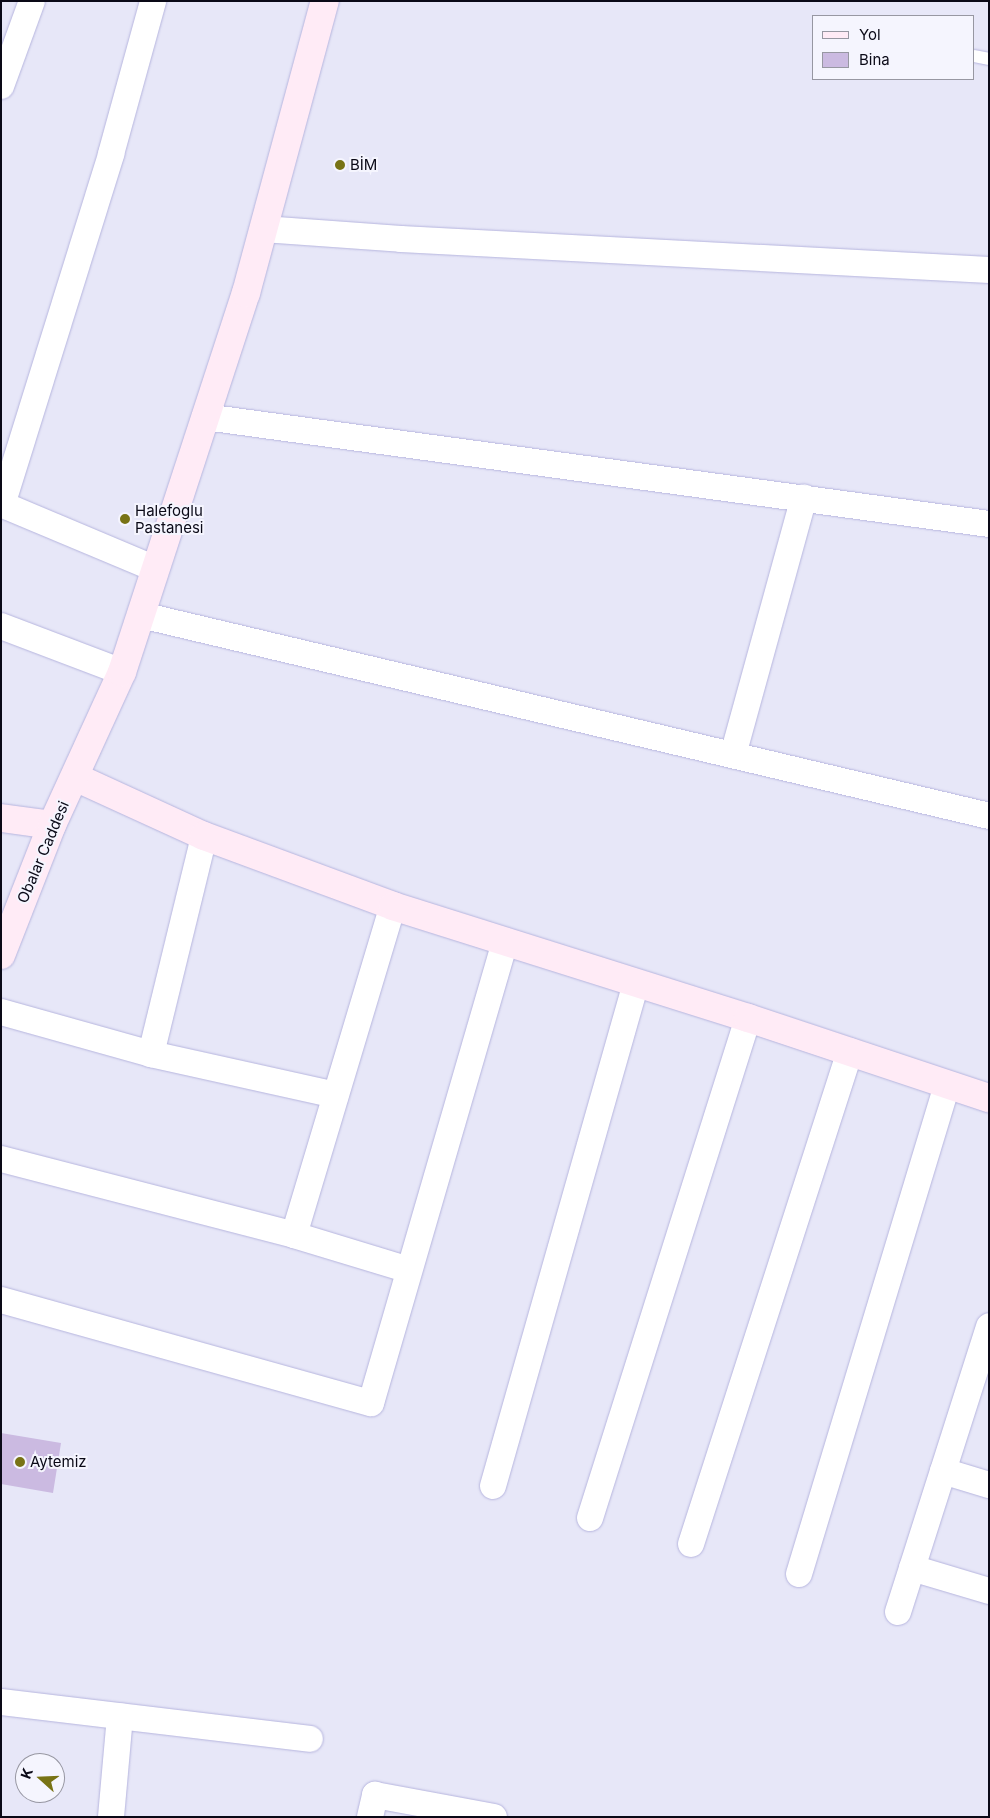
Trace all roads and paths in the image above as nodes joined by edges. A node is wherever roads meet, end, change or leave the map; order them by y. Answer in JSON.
{"nodes":[{"id":1,"x":32,"y":1,"type":"edge"},
{"id":2,"x":153,"y":1,"type":"edge"},
{"id":3,"x":326,"y":1,"type":"edge"},
{"id":4,"x":975,"y":56,"type":"edge"},
{"id":5,"x":989,"y":59,"type":"edge"},
{"id":6,"x":1,"y":86,"type":"edge"},
{"id":7,"x":263,"y":229,"type":"junction"},
{"id":8,"x":989,"y":270,"type":"edge"},
{"id":9,"x":205,"y":417,"type":"junction"},
{"id":10,"x":804,"y":498,"type":"junction"},
{"id":11,"x":2,"y":504,"type":"edge"},
{"id":12,"x":989,"y":524,"type":"edge"},
{"id":13,"x":156,"y":569,"type":"junction"},
{"id":14,"x":141,"y":615,"type":"junction"},
{"id":15,"x":1,"y":626,"type":"edge"},
{"id":16,"x":122,"y":672,"type":"junction"},
{"id":17,"x":733,"y":755,"type":"junction"},
{"id":18,"x":76,"y":777,"type":"junction"},
{"id":19,"x":989,"y":816,"type":"edge"},
{"id":20,"x":1,"y":818,"type":"edge"},
{"id":21,"x":52,"y":825,"type":"junction"},
{"id":22,"x":204,"y":836,"type":"junction"},
{"id":23,"x":393,"y":906,"type":"junction"},
{"id":24,"x":505,"y":941,"type":"junction"},
{"id":25,"x":2,"y":950,"type":"edge"},
{"id":26,"x":636,"y":983,"type":"junction"},
{"id":27,"x":1,"y":1012,"type":"edge"},
{"id":28,"x":748,"y":1018,"type":"junction"},
{"id":29,"x":850,"y":1051,"type":"junction"},
{"id":30,"x":151,"y":1054,"type":"junction"},
{"id":31,"x":947,"y":1085,"type":"junction"},
{"id":32,"x":336,"y":1095,"type":"junction"},
{"id":33,"x":989,"y":1098,"type":"edge"},
{"id":34,"x":1,"y":1159,"type":"edge"},
{"id":35,"x":294,"y":1235,"type":"junction"},
{"id":36,"x":409,"y":1270,"type":"junction"},
{"id":37,"x":1,"y":1300,"type":"edge"},
{"id":38,"x":989,"y":1326,"type":"edge"},
{"id":39,"x":985,"y":1356,"type":"edge"},
{"id":40,"x":943,"y":1472,"type":"junction"},
{"id":41,"x":989,"y":1485,"type":"edge"},
{"id":42,"x":493,"y":1486,"type":"dead end"},
{"id":43,"x":590,"y":1518,"type":"dead end"},
{"id":44,"x":691,"y":1544,"type":"dead end"},
{"id":45,"x":912,"y":1568,"type":"junction"},
{"id":46,"x":799,"y":1574,"type":"dead end"},
{"id":47,"x":989,"y":1591,"type":"edge"},
{"id":48,"x":898,"y":1612,"type":"dead end"},
{"id":49,"x":1,"y":1702,"type":"edge"},
{"id":50,"x":120,"y":1716,"type":"junction"},
{"id":51,"x":310,"y":1739,"type":"dead end"},
{"id":52,"x":373,"y":1806,"type":"edge"},
{"id":53,"x":111,"y":1817,"type":"edge"},
{"id":54,"x":494,"y":1817,"type":"edge"}],
"edges":[{"from":1,"to":6,"type":"street"},
{"from":2,"to":11,"type":"street"},
{"from":3,"to":7,"type":"main road","name":"Obalar Caddesi"},
{"from":4,"to":5,"type":"lane"},
{"from":7,"to":8,"type":"street"},
{"from":7,"to":9,"type":"main road","name":"Obalar Caddesi"},
{"from":9,"to":10,"type":"street"},
{"from":9,"to":13,"type":"main road","name":"Obalar Caddesi"},
{"from":10,"to":12,"type":"street"},
{"from":10,"to":17,"type":"street"},
{"from":11,"to":13,"type":"street"},
{"from":13,"to":14,"type":"main road","name":"Obalar Caddesi"},
{"from":14,"to":16,"type":"main road","name":"Obalar Caddesi"},
{"from":14,"to":17,"type":"street"},
{"from":15,"to":16,"type":"street"},
{"from":16,"to":18,"type":"main road","name":"Obalar Caddesi"},
{"from":17,"to":19,"type":"street"},
{"from":18,"to":21,"type":"main road","name":"Obalar Caddesi"},
{"from":18,"to":22,"type":"main road"},
{"from":20,"to":21,"type":"main road"},
{"from":21,"to":25,"type":"main road","name":"Obalar Caddesi"},
{"from":22,"to":23,"type":"main road"},
{"from":22,"to":30,"type":"street"},
{"from":23,"to":24,"type":"main road"},
{"from":23,"to":32,"type":"street"},
{"from":24,"to":26,"type":"main road"},
{"from":24,"to":36,"type":"street"},
{"from":26,"to":28,"type":"main road"},
{"from":26,"to":42,"type":"street"},
{"from":27,"to":30,"type":"street"},
{"from":28,"to":29,"type":"main road"},
{"from":28,"to":43,"type":"street"},
{"from":29,"to":31,"type":"main road"},
{"from":29,"to":44,"type":"street"},
{"from":30,"to":32,"type":"street"},
{"from":31,"to":33,"type":"main road"},
{"from":31,"to":46,"type":"street"},
{"from":32,"to":35,"type":"street"},
{"from":34,"to":35,"type":"street"},
{"from":35,"to":36,"type":"street"},
{"from":36,"to":37,"type":"street"},
{"from":38,"to":39,"type":"street"},
{"from":39,"to":40,"type":"street"},
{"from":40,"to":41,"type":"street"},
{"from":40,"to":45,"type":"street"},
{"from":45,"to":47,"type":"street"},
{"from":45,"to":48,"type":"street"},
{"from":49,"to":50,"type":"street"},
{"from":50,"to":51,"type":"street"},
{"from":50,"to":53,"type":"street"},
{"from":52,"to":54,"type":"street"}]}
